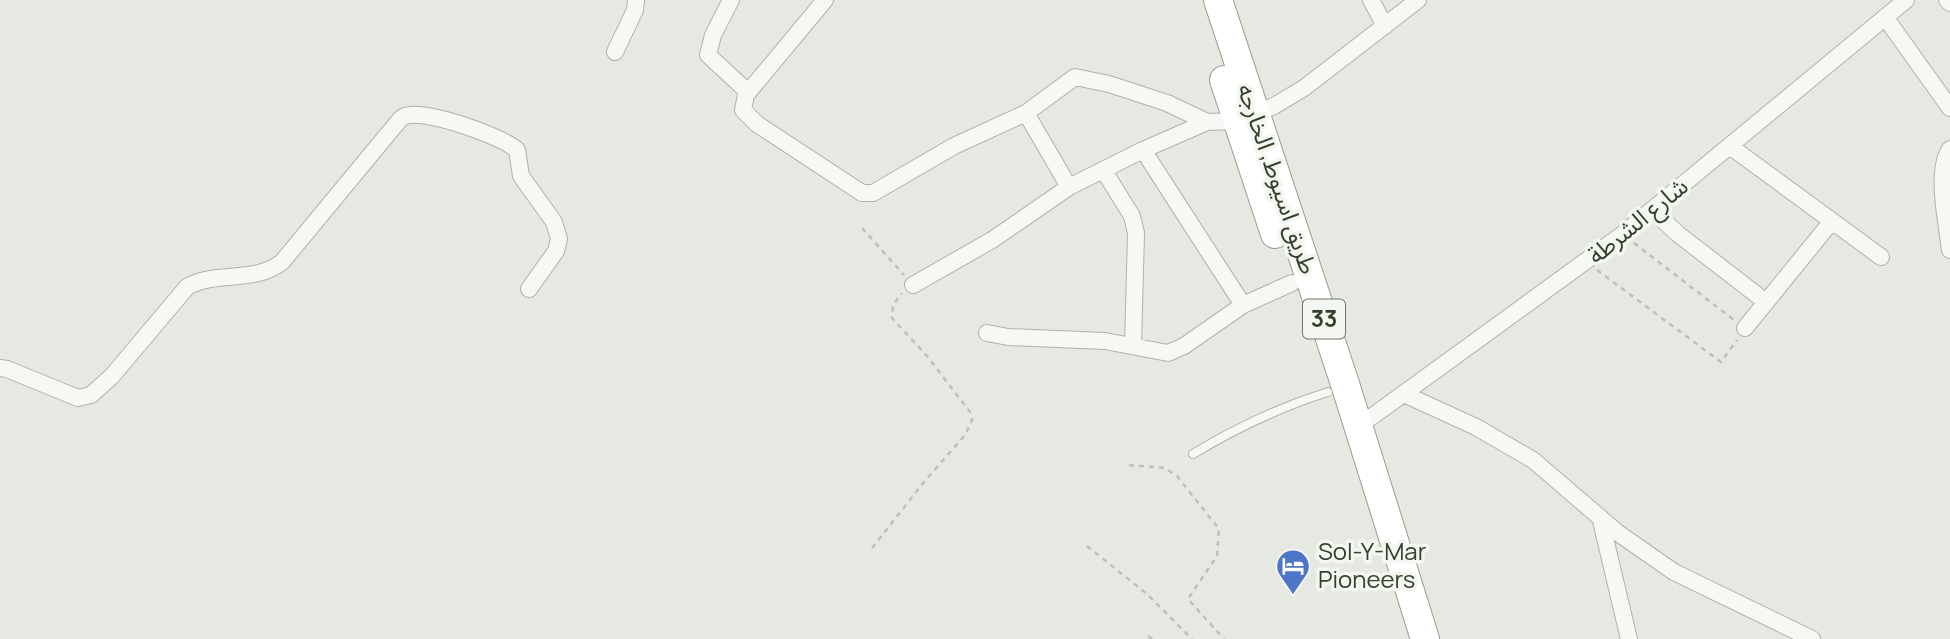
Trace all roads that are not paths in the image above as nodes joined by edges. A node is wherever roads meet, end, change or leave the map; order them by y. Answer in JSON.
{"nodes":[{"id":1,"x":636,"y":0,"type":"edge"},
{"id":2,"x":732,"y":0,"type":"edge"},
{"id":3,"x":825,"y":0,"type":"edge"},
{"id":4,"x":1199,"y":0,"type":"edge"},
{"id":5,"x":1218,"y":0,"type":"edge"},
{"id":6,"x":1371,"y":0,"type":"edge"},
{"id":7,"x":1418,"y":0,"type":"edge"},
{"id":8,"x":1906,"y":0,"type":"edge"},
{"id":9,"x":1885,"y":18,"type":"junction"},
{"id":10,"x":1385,"y":26,"type":"junction"},
{"id":11,"x":615,"y":52,"type":"dead end"},
{"id":12,"x":748,"y":92,"type":"junction"},
{"id":13,"x":1948,"y":99,"type":"edge"},
{"id":14,"x":1026,"y":113,"type":"junction"},
{"id":15,"x":1247,"y":118,"type":"junction"},
{"id":16,"x":1207,"y":122,"type":"junction"},
{"id":17,"x":1731,"y":147,"type":"junction"},
{"id":18,"x":1950,"y":149,"type":"edge"},
{"id":19,"x":1143,"y":150,"type":"junction"},
{"id":20,"x":1104,"y":171,"type":"junction"},
{"id":21,"x":1069,"y":187,"type":"junction"},
{"id":22,"x":1652,"y":211,"type":"junction"},
{"id":23,"x":1832,"y":221,"type":"junction"},
{"id":24,"x":1950,"y":250,"type":"edge"},
{"id":25,"x":1881,"y":257,"type":"dead end"},
{"id":26,"x":1292,"y":283,"type":"junction"},
{"id":27,"x":913,"y":285,"type":"road end"},
{"id":28,"x":529,"y":289,"type":"dead end"},
{"id":29,"x":1766,"y":302,"type":"junction"},
{"id":30,"x":1243,"y":305,"type":"junction"},
{"id":31,"x":1745,"y":328,"type":"road end"},
{"id":32,"x":987,"y":333,"type":"dead end"},
{"id":33,"x":1133,"y":345,"type":"junction"},
{"id":34,"x":0,"y":368,"type":"edge"},
{"id":35,"x":1337,"y":389,"type":"junction"},
{"id":36,"x":1404,"y":394,"type":"junction"},
{"id":37,"x":1359,"y":426,"type":"junction"},
{"id":38,"x":1192,"y":454,"type":"dead end"},
{"id":39,"x":1600,"y":517,"type":"junction"},
{"id":40,"x":1404,"y":639,"type":"edge"},
{"id":41,"x":1424,"y":639,"type":"edge"},
{"id":42,"x":1629,"y":639,"type":"edge"},
{"id":43,"x":1812,"y":639,"type":"edge"}],
"edges":[{"from":1,"to":11,"type":"street"},
{"from":2,"to":12,"type":"street"},
{"from":3,"to":12,"type":"street"},
{"from":4,"to":15,"type":"highway","name":"طريق اسيوط, الخارجه","number":"33"},
{"from":5,"to":15,"type":"highway","name":"طريق اسيوط, الخارجه","number":"33"},
{"from":6,"to":10,"type":"street"},
{"from":7,"to":10,"type":"street"},
{"from":8,"to":9,"type":"street","name":"شارع الشرطة"},
{"from":9,"to":13,"type":"street"},
{"from":9,"to":17,"type":"street","name":"شارع الشرطة"},
{"from":10,"to":15,"type":"street"},
{"from":12,"to":14,"type":"street"},
{"from":14,"to":16,"type":"street"},
{"from":14,"to":21,"type":"street"},
{"from":15,"to":16,"type":"street"},
{"from":15,"to":26,"type":"highway","name":"طريق اسيوط, الخارجه","number":"33"},
{"from":15,"to":35,"type":"highway","name":"طريق اسيوط, الخارجه","number":"33"},
{"from":16,"to":19,"type":"street"},
{"from":17,"to":22,"type":"street","name":"شارع الشرطة"},
{"from":17,"to":23,"type":"street"},
{"from":18,"to":24,"type":"street"},
{"from":19,"to":20,"type":"street"},
{"from":19,"to":30,"type":"street"},
{"from":20,"to":21,"type":"street"},
{"from":20,"to":33,"type":"street"},
{"from":21,"to":27,"type":"street"},
{"from":22,"to":29,"type":"street"},
{"from":22,"to":36,"type":"street","name":"شارع الشرطة"},
{"from":23,"to":25,"type":"street"},
{"from":23,"to":29,"type":"street"},
{"from":26,"to":30,"type":"street"},
{"from":26,"to":35,"type":"highway","name":"طريق اسيوط, الخارجه","number":"33"},
{"from":28,"to":34,"type":"street"},
{"from":29,"to":31,"type":"street"},
{"from":30,"to":33,"type":"street"},
{"from":32,"to":33,"type":"street"},
{"from":35,"to":37,"type":"highway","name":"طريق اسيوط, الخارجه","number":"33"},
{"from":35,"to":38,"type":"lane"},
{"from":35,"to":40,"type":"highway","name":"طريق اسيوط, الخارجه","number":"33"},
{"from":36,"to":37,"type":"street","name":"شارع الشرطة"},
{"from":36,"to":39,"type":"street"},
{"from":37,"to":41,"type":"highway","name":"طريق اسيوط, الخارجه","number":"33"},
{"from":39,"to":42,"type":"street"},
{"from":39,"to":43,"type":"street"}]}
